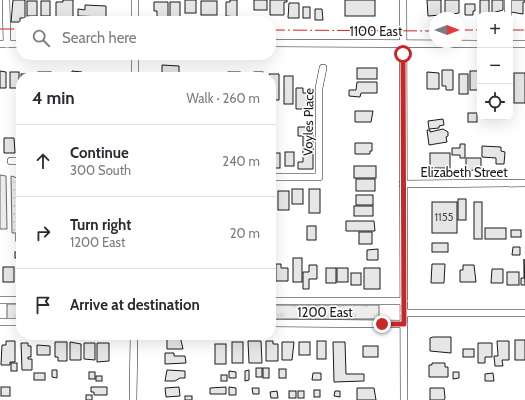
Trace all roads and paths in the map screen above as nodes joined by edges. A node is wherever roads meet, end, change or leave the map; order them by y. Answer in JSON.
{"nodes":[{"id":1,"x":6,"y":0,"type":"edge"},
{"id":2,"x":135,"y":0,"type":"edge"},
{"id":3,"x":403,"y":0,"type":"edge"},
{"id":4,"x":508,"y":0,"type":"edge"},
{"id":5,"x":508,"y":12,"type":"edge"},
{"id":6,"x":135,"y":16,"type":"edge"},
{"id":7,"x":276,"y":43,"type":"edge"},
{"id":8,"x":403,"y":43,"type":"junction"},
{"id":9,"x":3,"y":44,"type":"edge"},
{"id":10,"x":16,"y":44,"type":"edge"},
{"id":11,"x":477,"y":44,"type":"edge"},
{"id":12,"x":513,"y":44,"type":"edge"},
{"id":13,"x":525,"y":44,"type":"edge"},
{"id":14,"x":135,"y":60,"type":"edge"},
{"id":15,"x":323,"y":68,"type":"dead end"},
{"id":16,"x":135,"y":72,"type":"edge"},
{"id":17,"x":11,"y":161,"type":"dead end"},
{"id":18,"x":16,"y":161,"type":"edge"},
{"id":19,"x":276,"y":177,"type":"edge"},
{"id":20,"x":404,"y":184,"type":"junction"},
{"id":21,"x":525,"y":184,"type":"edge"},
{"id":22,"x":0,"y":300,"type":"edge"},
{"id":23,"x":16,"y":300,"type":"edge"},
{"id":24,"x":276,"y":301,"type":"edge"},
{"id":25,"x":404,"y":301,"type":"junction"},
{"id":26,"x":404,"y":313,"type":"junction"},
{"id":27,"x":525,"y":313,"type":"edge"},
{"id":28,"x":0,"y":322,"type":"edge"},
{"id":29,"x":16,"y":322,"type":"edge"},
{"id":30,"x":276,"y":323,"type":"edge"},
{"id":31,"x":404,"y":324,"type":"junction"},
{"id":32,"x":134,"y":340,"type":"edge"},
{"id":33,"x":134,"y":400,"type":"edge"},
{"id":34,"x":404,"y":400,"type":"edge"}],
"edges":[{"from":1,"to":9,"type":"street"},
{"from":2,"to":6,"type":"street"},
{"from":3,"to":8,"type":"street"},
{"from":4,"to":5,"type":"street"},
{"from":7,"to":8,"type":"street","name":"1100 East"},
{"from":8,"to":11,"type":"street","name":"1100 East"},
{"from":8,"to":20,"type":"street"},
{"from":9,"to":10,"type":"street"},
{"from":12,"to":13,"type":"street"},
{"from":14,"to":16,"type":"street"},
{"from":15,"to":19,"type":"street","name":"Voyles Place"},
{"from":17,"to":18,"type":"street"},
{"from":20,"to":21,"type":"street","name":"Elizabeth Street"},
{"from":20,"to":25,"type":"street"},
{"from":22,"to":23,"type":"street"},
{"from":24,"to":25,"type":"street","name":"1200 East"},
{"from":25,"to":26,"type":"street"},
{"from":26,"to":27,"type":"street"},
{"from":26,"to":31,"type":"street"},
{"from":28,"to":29,"type":"street"},
{"from":30,"to":31,"type":"street","name":"1200 East"},
{"from":31,"to":34,"type":"street"},
{"from":32,"to":33,"type":"street"}]}
